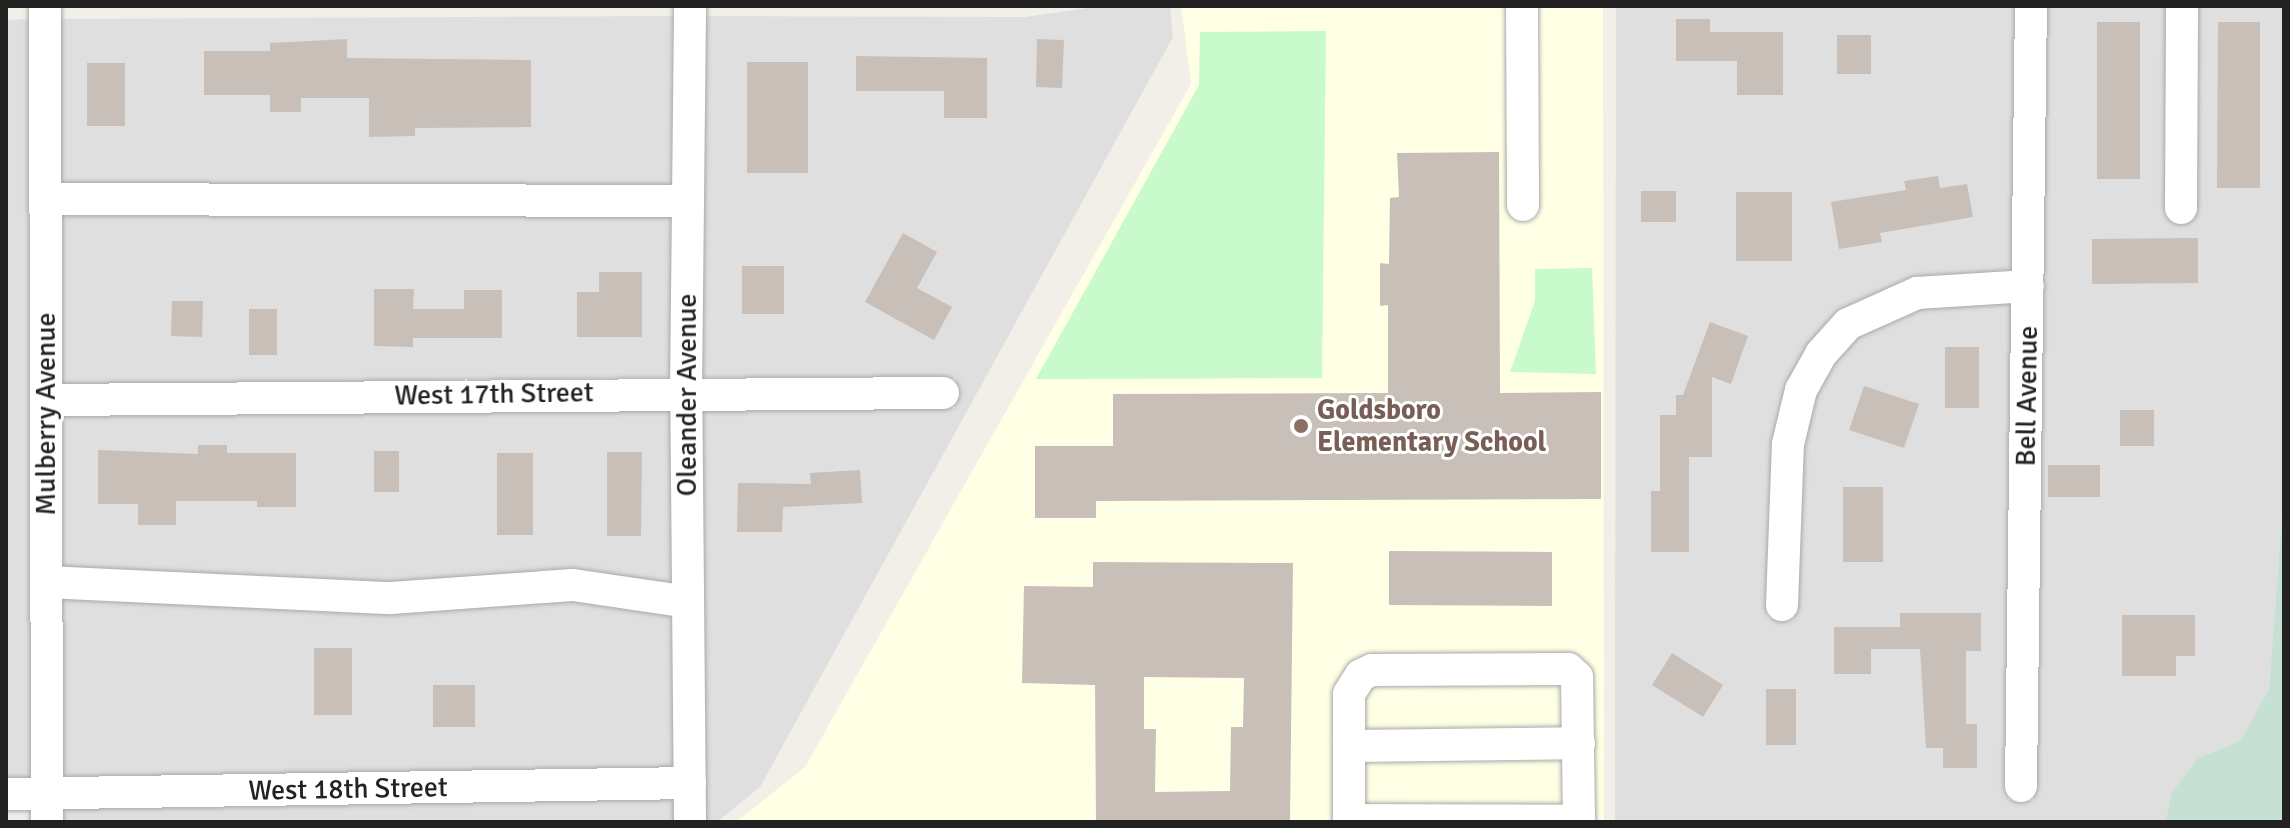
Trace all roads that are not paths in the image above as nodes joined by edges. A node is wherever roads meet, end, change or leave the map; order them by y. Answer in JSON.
{"nodes":[{"id":1,"x":45,"y":6,"type":"edge"},
{"id":2,"x":690,"y":6,"type":"edge"},
{"id":3,"x":1522,"y":6,"type":"edge"},
{"id":4,"x":2031,"y":6,"type":"edge"},
{"id":5,"x":2182,"y":6,"type":"edge"},
{"id":6,"x":46,"y":199,"type":"junction"},
{"id":7,"x":688,"y":201,"type":"junction"},
{"id":8,"x":1523,"y":205,"type":"dead end"},
{"id":9,"x":2181,"y":208,"type":"dead end"},
{"id":10,"x":2028,"y":286,"type":"junction"},
{"id":11,"x":686,"y":392,"type":"junction"},
{"id":12,"x":943,"y":393,"type":"dead end"},
{"id":13,"x":46,"y":400,"type":"junction"},
{"id":14,"x":46,"y":582,"type":"junction"},
{"id":15,"x":688,"y":602,"type":"junction"},
{"id":16,"x":1782,"y":605,"type":"dead end"},
{"id":17,"x":1579,"y":743,"type":"junction"},
{"id":18,"x":1349,"y":746,"type":"junction"},
{"id":19,"x":690,"y":783,"type":"junction"},
{"id":20,"x":2021,"y":786,"type":"dead end"},
{"id":21,"x":6,"y":794,"type":"edge"},
{"id":22,"x":47,"y":808,"type":"edge"},
{"id":23,"x":1349,"y":821,"type":"edge"},
{"id":24,"x":690,"y":822,"type":"edge"},
{"id":25,"x":1579,"y":822,"type":"edge"}],
"edges":[{"from":1,"to":6,"type":"street","name":"Mulberry Avenue"},
{"from":2,"to":7,"type":"street","name":"Oleander Avenue"},
{"from":3,"to":8,"type":"street"},
{"from":4,"to":10,"type":"street","name":"Bell Avenue"},
{"from":5,"to":9,"type":"street"},
{"from":6,"to":7,"type":"street"},
{"from":6,"to":13,"type":"street","name":"Mulberry Avenue"},
{"from":7,"to":11,"type":"street","name":"Oleander Avenue"},
{"from":10,"to":16,"type":"street"},
{"from":10,"to":20,"type":"street","name":"Bell Avenue"},
{"from":11,"to":12,"type":"street","name":"West 17th Street"},
{"from":11,"to":13,"type":"street","name":"West 17th Street"},
{"from":11,"to":15,"type":"street","name":"Oleander Avenue"},
{"from":13,"to":14,"type":"street","name":"Mulberry Avenue"},
{"from":14,"to":15,"type":"street"},
{"from":14,"to":22,"type":"street","name":"Mulberry Avenue"},
{"from":15,"to":19,"type":"street","name":"Oleander Avenue"},
{"from":17,"to":18,"type":"street"},
{"from":17,"to":18,"type":"street"},
{"from":17,"to":25,"type":"street"},
{"from":18,"to":23,"type":"street"},
{"from":19,"to":22,"type":"street","name":"West 18th Street"},
{"from":19,"to":24,"type":"street","name":"Oleander Avenue"},
{"from":21,"to":22,"type":"street","name":"West 18th Street"},
{"from":23,"to":25,"type":"street"}]}
